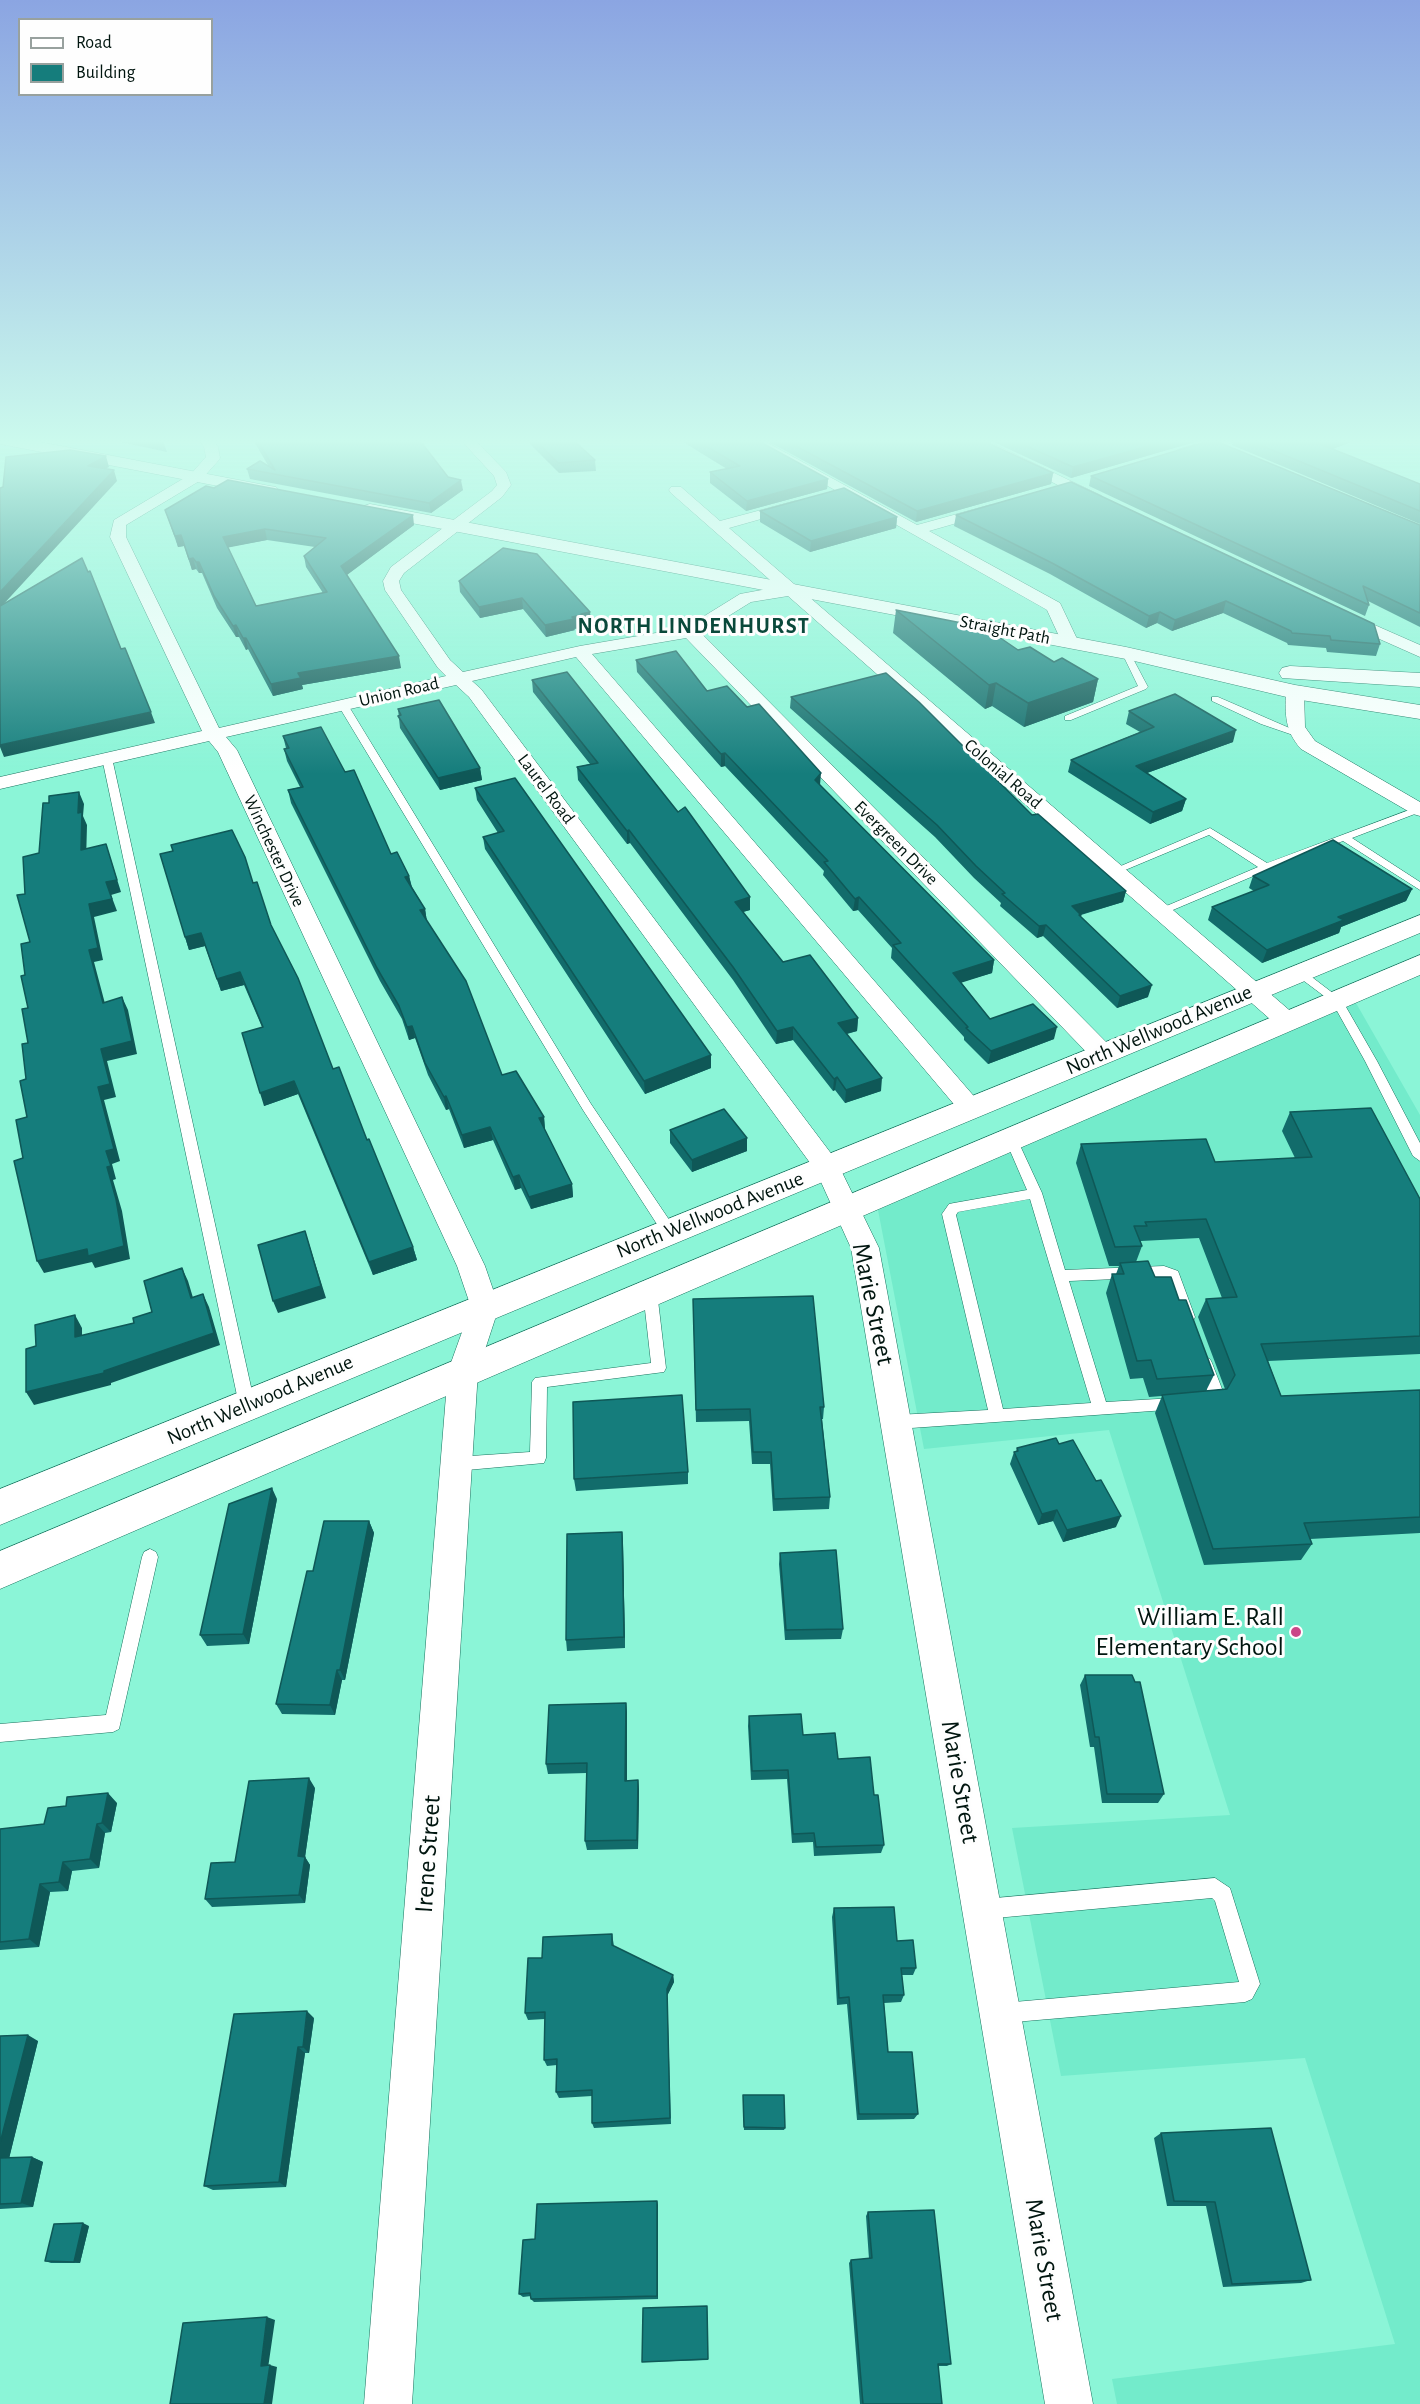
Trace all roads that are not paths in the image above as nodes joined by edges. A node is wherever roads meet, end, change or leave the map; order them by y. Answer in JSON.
{"nodes":[{"id":1,"x":124,"y":550,"type":"edge"},
{"id":2,"x":423,"y":550,"type":"edge"},
{"id":3,"x":582,"y":550,"type":"edge"},
{"id":4,"x":746,"y":550,"type":"edge"},
{"id":5,"x":952,"y":550,"type":"edge"},
{"id":6,"x":792,"y":590,"type":"junction"},
{"id":7,"x":1335,"y":612,"type":"edge"},
{"id":8,"x":690,"y":632,"type":"junction"},
{"id":9,"x":1070,"y":643,"type":"junction"},
{"id":10,"x":580,"y":651,"type":"junction"},
{"id":11,"x":1420,"y":652,"type":"edge"},
{"id":12,"x":1126,"y":653,"type":"junction"},
{"id":13,"x":461,"y":678,"type":"junction"},
{"id":14,"x":1420,"y":680,"type":"edge"},
{"id":15,"x":1291,"y":683,"type":"junction"},
{"id":16,"x":1420,"y":694,"type":"edge"},
{"id":17,"x":1215,"y":699,"type":"dead end"},
{"id":18,"x":343,"y":705,"type":"junction"},
{"id":19,"x":1420,"y":712,"type":"edge"},
{"id":20,"x":1068,"y":718,"type":"edge"},
{"id":21,"x":1296,"y":733,"type":"junction"},
{"id":22,"x":213,"y":734,"type":"junction"},
{"id":23,"x":107,"y":758,"type":"junction"},
{"id":24,"x":0,"y":783,"type":"edge"},
{"id":25,"x":1420,"y":810,"type":"edge"},
{"id":26,"x":1345,"y":838,"type":"junction"},
{"id":27,"x":1266,"y":867,"type":"junction"},
{"id":28,"x":1114,"y":871,"type":"junction"},
{"id":29,"x":1420,"y":886,"type":"edge"},
{"id":30,"x":1161,"y":912,"type":"junction"},
{"id":31,"x":1420,"y":923,"type":"edge"},
{"id":32,"x":1420,"y":963,"type":"edge"},
{"id":33,"x":1300,"y":972,"type":"junction"},
{"id":34,"x":1252,"y":992,"type":"junction"},
{"id":35,"x":1336,"y":1000,"type":"junction"},
{"id":36,"x":1287,"y":1021,"type":"junction"},
{"id":37,"x":1103,"y":1054,"type":"junction"},
{"id":38,"x":972,"y":1109,"type":"junction"},
{"id":39,"x":1011,"y":1139,"type":"junction"},
{"id":40,"x":1420,"y":1156,"type":"edge"},
{"id":41,"x":827,"y":1167,"type":"junction"},
{"id":42,"x":1035,"y":1194,"type":"junction"},
{"id":43,"x":847,"y":1209,"type":"junction"},
{"id":44,"x":669,"y":1231,"type":"junction"},
{"id":45,"x":1062,"y":1276,"type":"junction"},
{"id":46,"x":650,"y":1292,"type":"junction"},
{"id":47,"x":485,"y":1306,"type":"junction"},
{"id":48,"x":1193,"y":1329,"type":"edge"},
{"id":49,"x":1201,"y":1351,"type":"edge"},
{"id":50,"x":463,"y":1371,"type":"junction"},
{"id":51,"x":247,"y":1405,"type":"junction"},
{"id":52,"x":1100,"y":1409,"type":"junction"},
{"id":53,"x":997,"y":1416,"type":"junction"},
{"id":54,"x":897,"y":1422,"type":"junction"},
{"id":55,"x":456,"y":1464,"type":"junction"},
{"id":56,"x":0,"y":1508,"type":"edge"},
{"id":57,"x":150,"y":1557,"type":"dead end"},
{"id":58,"x":0,"y":1570,"type":"edge"},
{"id":59,"x":0,"y":1733,"type":"edge"},
{"id":60,"x":982,"y":1909,"type":"junction"},
{"id":61,"x":1001,"y":2014,"type":"junction"},
{"id":62,"x":388,"y":2404,"type":"edge"},
{"id":63,"x":1069,"y":2404,"type":"edge"}],
"edges":[{"from":1,"to":22,"type":"street","name":"Winchester Drive"},
{"from":2,"to":13,"type":"street","name":"Laurel Road"},
{"from":3,"to":6,"type":"main road","name":"Straight Path"},
{"from":4,"to":6,"type":"street","name":"Colonial Road"},
{"from":5,"to":9,"type":"street"},
{"from":6,"to":8,"type":"street","name":"Union Road"},
{"from":6,"to":9,"type":"main road","name":"Straight Path"},
{"from":6,"to":28,"type":"street","name":"Colonial Road"},
{"from":7,"to":11,"type":"street"},
{"from":8,"to":10,"type":"street","name":"Union Road"},
{"from":8,"to":37,"type":"street","name":"Evergreen Drive"},
{"from":9,"to":12,"type":"main road","name":"Straight Path"},
{"from":10,"to":13,"type":"street","name":"Union Road"},
{"from":10,"to":38,"type":"street"},
{"from":12,"to":15,"type":"main road","name":"Straight Path"},
{"from":12,"to":20,"type":"lane"},
{"from":13,"to":18,"type":"street","name":"Union Road"},
{"from":13,"to":41,"type":"street","name":"Laurel Road"},
{"from":14,"to":15,"type":"main road"},
{"from":15,"to":16,"type":"main road","name":"Straight Path"},
{"from":15,"to":19,"type":"main road","name":"Straight Path"},
{"from":15,"to":21,"type":"street"},
{"from":17,"to":21,"type":"lane"},
{"from":18,"to":22,"type":"street","name":"Union Road"},
{"from":18,"to":44,"type":"lane"},
{"from":21,"to":25,"type":"street"},
{"from":22,"to":23,"type":"street","name":"Union Road"},
{"from":22,"to":47,"type":"street","name":"Winchester Drive"},
{"from":23,"to":24,"type":"street","name":"Union Road"},
{"from":23,"to":51,"type":"lane"},
{"from":25,"to":26,"type":"lane"},
{"from":26,"to":27,"type":"lane"},
{"from":26,"to":29,"type":"lane"},
{"from":27,"to":28,"type":"lane"},
{"from":27,"to":30,"type":"lane"},
{"from":28,"to":30,"type":"street","name":"Colonial Road"},
{"from":30,"to":34,"type":"street","name":"Colonial Road"},
{"from":31,"to":33,"type":"main road","name":"North Wellwood Avenue"},
{"from":32,"to":35,"type":"main road"},
{"from":33,"to":34,"type":"main road","name":"North Wellwood Avenue"},
{"from":33,"to":35,"type":"lane"},
{"from":34,"to":36,"type":"street","name":"Colonial Road"},
{"from":34,"to":37,"type":"main road","name":"North Wellwood Avenue"},
{"from":35,"to":36,"type":"main road"},
{"from":35,"to":40,"type":"lane"},
{"from":36,"to":39,"type":"main road"},
{"from":37,"to":38,"type":"main road","name":"North Wellwood Avenue"},
{"from":38,"to":41,"type":"main road","name":"North Wellwood Avenue"},
{"from":39,"to":42,"type":"lane"},
{"from":39,"to":43,"type":"main road"},
{"from":41,"to":43,"type":"street","name":"Marie Street"},
{"from":41,"to":44,"type":"main road","name":"North Wellwood Avenue"},
{"from":42,"to":45,"type":"lane"},
{"from":42,"to":53,"type":"lane"},
{"from":43,"to":46,"type":"main road"},
{"from":43,"to":54,"type":"street","name":"Marie Street"},
{"from":44,"to":47,"type":"main road","name":"North Wellwood Avenue"},
{"from":45,"to":48,"type":"lane"},
{"from":45,"to":52,"type":"lane"},
{"from":46,"to":50,"type":"main road"},
{"from":46,"to":55,"type":"lane"},
{"from":47,"to":50,"type":"street","name":"Irene Street"},
{"from":47,"to":51,"type":"main road","name":"North Wellwood Avenue"},
{"from":49,"to":52,"type":"lane"},
{"from":50,"to":55,"type":"street","name":"Irene Street"},
{"from":50,"to":58,"type":"main road"},
{"from":51,"to":56,"type":"main road","name":"North Wellwood Avenue"},
{"from":52,"to":53,"type":"lane"},
{"from":53,"to":54,"type":"lane"},
{"from":54,"to":60,"type":"street","name":"Marie Street"},
{"from":55,"to":62,"type":"street","name":"Irene Street"},
{"from":57,"to":59,"type":"lane"},
{"from":60,"to":61,"type":"street","name":"Marie Street"},
{"from":60,"to":61,"type":"lane"},
{"from":61,"to":63,"type":"street","name":"Marie Street"}]}
